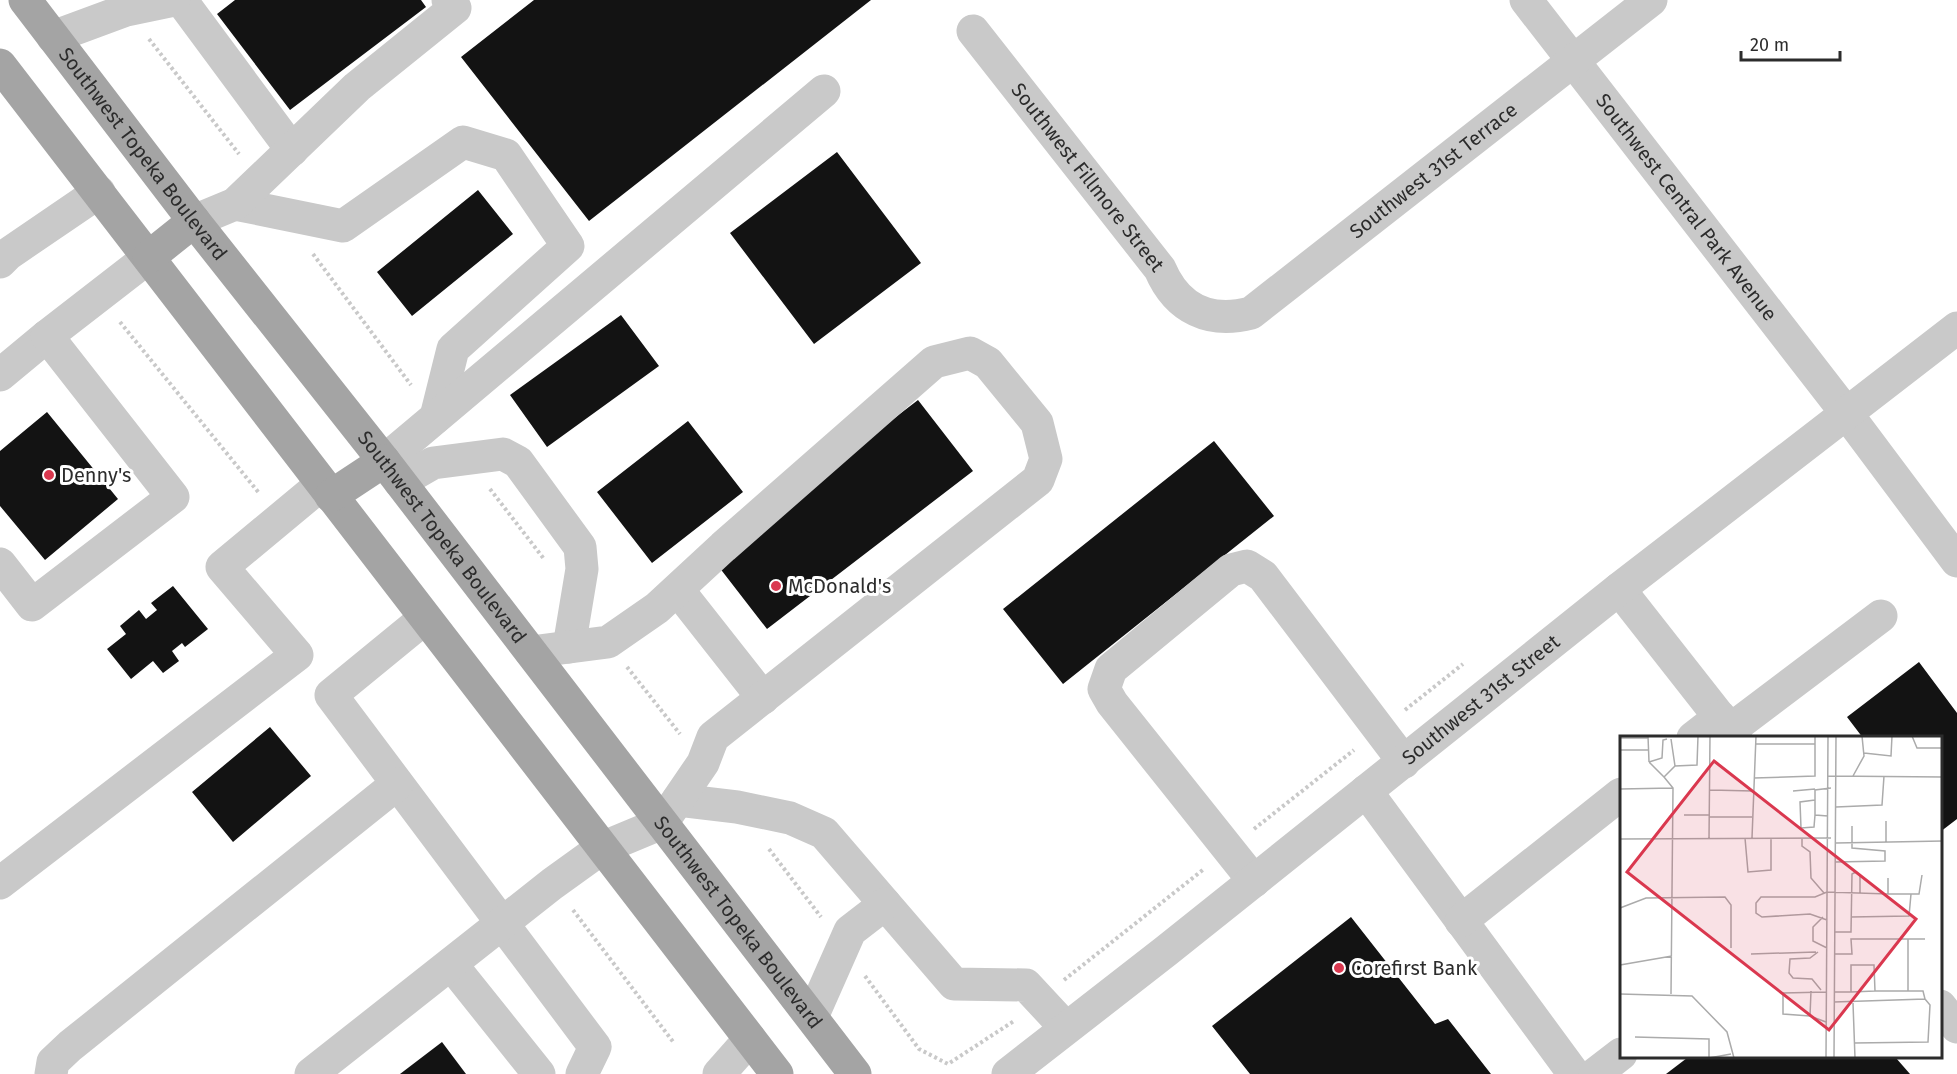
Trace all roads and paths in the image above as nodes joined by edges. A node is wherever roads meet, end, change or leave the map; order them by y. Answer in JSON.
{"nodes":[{"id":1,"x":25,"y":0,"type":"edge"},
{"id":2,"x":174,"y":0,"type":"edge"},
{"id":3,"x":181,"y":0,"type":"edge"},
{"id":4,"x":448,"y":0,"type":"edge"},
{"id":5,"x":1526,"y":0,"type":"edge"},
{"id":6,"x":1651,"y":0,"type":"edge"},
{"id":7,"x":973,"y":31,"type":"dead end"},
{"id":8,"x":53,"y":37,"type":"junction"},
{"id":9,"x":1573,"y":61,"type":"junction"},
{"id":10,"x":0,"y":65,"type":"edge"},
{"id":11,"x":824,"y":91,"type":"dead end"},
{"id":12,"x":292,"y":150,"type":"junction"},
{"id":13,"x":99,"y":192,"type":"junction"},
{"id":14,"x":235,"y":204,"type":"junction"},
{"id":15,"x":194,"y":221,"type":"junction"},
{"id":16,"x":149,"y":257,"type":"junction"},
{"id":17,"x":0,"y":262,"type":"edge"},
{"id":18,"x":1209,"y":315,"type":"joint"},
{"id":19,"x":117,"y":317,"type":"dead end"},
{"id":20,"x":1957,"y":328,"type":"edge"},
{"id":21,"x":47,"y":336,"type":"junction"},
{"id":22,"x":0,"y":375,"type":"edge"},
{"id":23,"x":1847,"y":414,"type":"junction"},
{"id":24,"x":435,"y":417,"type":"junction"},
{"id":25,"x":392,"y":471,"type":"junction"},
{"id":26,"x":327,"y":490,"type":"junction"},
{"id":27,"x":266,"y":501,"type":"dead end"},
{"id":28,"x":1957,"y":561,"type":"edge"},
{"id":29,"x":0,"y":564,"type":"edge"},
{"id":30,"x":1619,"y":589,"type":"junction"},
{"id":31,"x":678,"y":590,"type":"junction"},
{"id":32,"x":1881,"y":616,"type":"dead end"},
{"id":33,"x":425,"y":618,"type":"junction"},
{"id":34,"x":569,"y":647,"type":"junction"},
{"id":35,"x":531,"y":652,"type":"junction"},
{"id":36,"x":297,"y":655,"type":"junction"},
{"id":37,"x":331,"y":695,"type":"junction"},
{"id":38,"x":763,"y":698,"type":"junction"},
{"id":39,"x":1728,"y":728,"type":"edge"},
{"id":40,"x":1700,"y":736,"type":"edge"},
{"id":41,"x":1404,"y":762,"type":"junction"},
{"id":42,"x":397,"y":784,"type":"junction"},
{"id":43,"x":1366,"y":792,"type":"junction"},
{"id":44,"x":1620,"y":795,"type":"edge"},
{"id":45,"x":670,"y":811,"type":"junction"},
{"id":46,"x":602,"y":848,"type":"junction"},
{"id":47,"x":1254,"y":881,"type":"junction"},
{"id":48,"x":0,"y":883,"type":"edge"},
{"id":49,"x":552,"y":884,"type":"junction"},
{"id":50,"x":885,"y":903,"type":"junction"},
{"id":51,"x":1461,"y":921,"type":"junction"},
{"id":52,"x":501,"y":924,"type":"junction"},
{"id":53,"x":451,"y":964,"type":"junction"},
{"id":54,"x":1942,"y":1007,"type":"edge"},
{"id":55,"x":812,"y":1017,"type":"junction"},
{"id":56,"x":1957,"y":1027,"type":"edge"},
{"id":57,"x":1066,"y":1028,"type":"junction"},
{"id":58,"x":750,"y":1039,"type":"junction"},
{"id":59,"x":674,"y":1043,"type":"dead end"},
{"id":60,"x":1620,"y":1055,"type":"edge"},
{"id":61,"x":51,"y":1074,"type":"edge"},
{"id":62,"x":311,"y":1074,"type":"edge"},
{"id":63,"x":539,"y":1074,"type":"edge"},
{"id":64,"x":582,"y":1074,"type":"edge"},
{"id":65,"x":719,"y":1074,"type":"edge"},
{"id":66,"x":777,"y":1074,"type":"edge"},
{"id":67,"x":855,"y":1074,"type":"edge"},
{"id":68,"x":1008,"y":1074,"type":"edge"},
{"id":69,"x":1574,"y":1074,"type":"edge"},
{"id":70,"x":1595,"y":1074,"type":"edge"}],
"edges":[{"from":1,"to":8,"type":"main road","name":"Southwest Topeka Boulevard"},
{"from":2,"to":8,"type":"street"},
{"from":3,"to":12,"type":"street"},
{"from":4,"to":12,"type":"street"},
{"from":5,"to":9,"type":"street","name":"Southwest Central Park Avenue"},
{"from":6,"to":9,"type":"street","name":"Southwest 31st Terrace"},
{"from":7,"to":18,"type":"street","name":"Southwest Fillmore Street"},
{"from":8,"to":15,"type":"main road","name":"Southwest Topeka Boulevard"},
{"from":9,"to":18,"type":"street","name":"Southwest 31st Terrace"},
{"from":9,"to":23,"type":"street","name":"Southwest Central Park Avenue"},
{"from":10,"to":13,"type":"main road"},
{"from":11,"to":24,"type":"street"},
{"from":12,"to":14,"type":"street"},
{"from":13,"to":16,"type":"main road"},
{"from":13,"to":17,"type":"street"},
{"from":14,"to":15,"type":"street"},
{"from":14,"to":24,"type":"street"},
{"from":15,"to":16,"type":"main road"},
{"from":15,"to":25,"type":"main road","name":"Southwest Topeka Boulevard"},
{"from":16,"to":21,"type":"street"},
{"from":16,"to":26,"type":"main road"},
{"from":19,"to":27,"type":"path"},
{"from":20,"to":23,"type":"street","name":"Southwest 31st Street"},
{"from":21,"to":22,"type":"street"},
{"from":21,"to":29,"type":"street"},
{"from":23,"to":28,"type":"street","name":"Southwest Central Park Avenue"},
{"from":23,"to":30,"type":"street","name":"Southwest 31st Street"},
{"from":24,"to":25,"type":"street"},
{"from":25,"to":26,"type":"main road"},
{"from":25,"to":34,"type":"street"},
{"from":25,"to":35,"type":"main road","name":"Southwest Topeka Boulevard"},
{"from":26,"to":33,"type":"main road"},
{"from":26,"to":36,"type":"street"},
{"from":30,"to":39,"type":"street"},
{"from":30,"to":41,"type":"street","name":"Southwest 31st Street"},
{"from":31,"to":34,"type":"street"},
{"from":31,"to":38,"type":"street"},
{"from":31,"to":38,"type":"street"},
{"from":32,"to":39,"type":"street"},
{"from":33,"to":37,"type":"street"},
{"from":33,"to":46,"type":"main road"},
{"from":34,"to":35,"type":"street"},
{"from":35,"to":45,"type":"main road","name":"Southwest Topeka Boulevard"},
{"from":36,"to":37,"type":"street"},
{"from":36,"to":48,"type":"street"},
{"from":37,"to":42,"type":"street"},
{"from":38,"to":45,"type":"street"},
{"from":39,"to":40,"type":"street"},
{"from":41,"to":43,"type":"street","name":"Southwest 31st Street"},
{"from":41,"to":47,"type":"street"},
{"from":42,"to":52,"type":"street"},
{"from":42,"to":61,"type":"street"},
{"from":43,"to":47,"type":"street","name":"Southwest 31st Street"},
{"from":43,"to":51,"type":"street"},
{"from":44,"to":51,"type":"street"},
{"from":45,"to":46,"type":"street"},
{"from":45,"to":50,"type":"street"},
{"from":45,"to":55,"type":"main road","name":"Southwest Topeka Boulevard"},
{"from":46,"to":49,"type":"street"},
{"from":46,"to":58,"type":"main road"},
{"from":47,"to":57,"type":"street","name":"Southwest 31st Street"},
{"from":49,"to":52,"type":"street"},
{"from":49,"to":59,"type":"path"},
{"from":50,"to":55,"type":"street"},
{"from":50,"to":57,"type":"street"},
{"from":51,"to":69,"type":"street"},
{"from":52,"to":53,"type":"street"},
{"from":52,"to":64,"type":"street"},
{"from":53,"to":62,"type":"street"},
{"from":53,"to":63,"type":"street"},
{"from":54,"to":56,"type":"street"},
{"from":55,"to":67,"type":"main road","name":"Southwest Topeka Boulevard"},
{"from":57,"to":68,"type":"street","name":"Southwest 31st Street"},
{"from":58,"to":65,"type":"street"},
{"from":58,"to":66,"type":"main road"},
{"from":60,"to":70,"type":"street"}]}
